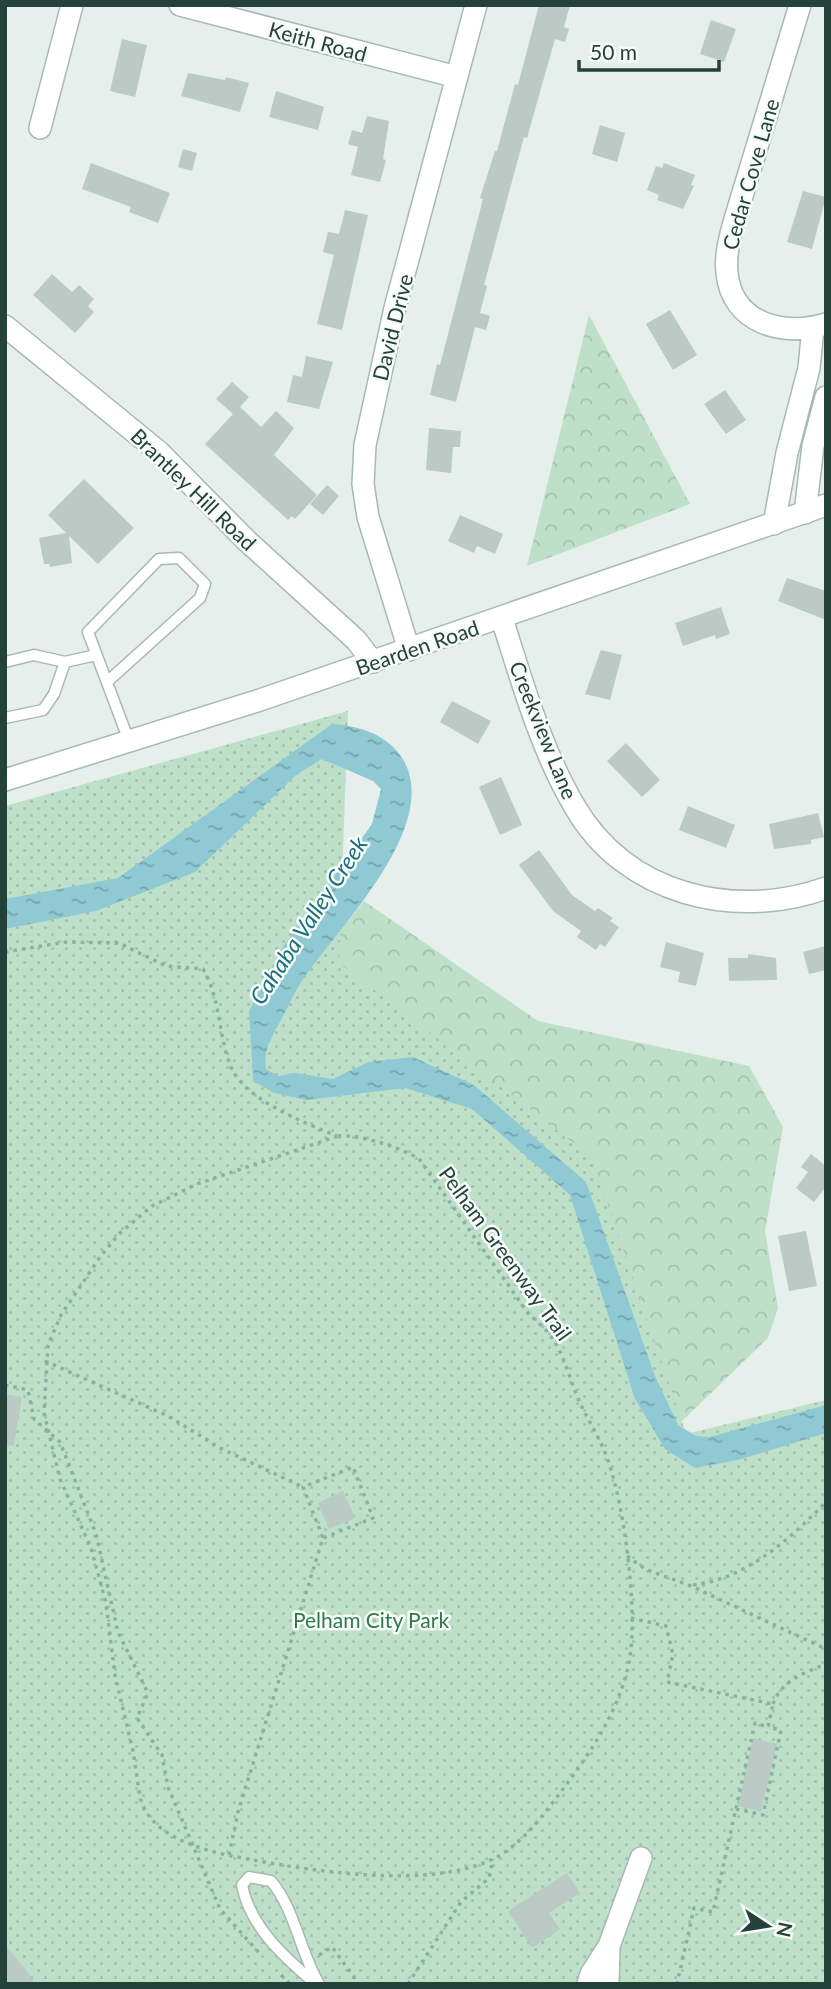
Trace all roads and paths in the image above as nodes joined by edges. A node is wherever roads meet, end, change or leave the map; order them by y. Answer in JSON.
{"nodes":[{"id":1,"x":72,"y":5,"type":"edge"},
{"id":2,"x":180,"y":5,"type":"edge"},
{"id":3,"x":476,"y":5,"type":"edge"},
{"id":4,"x":800,"y":5,"type":"edge"},
{"id":5,"x":457,"y":77,"type":"junction"},
{"id":6,"x":40,"y":128,"type":"dead end"},
{"id":7,"x":5,"y":326,"type":"edge"},
{"id":8,"x":819,"y":326,"type":"edge"},
{"id":9,"x":826,"y":397,"type":"edge"},
{"id":10,"x":826,"y":505,"type":"edge"},
{"id":11,"x":805,"y":513,"type":"junction"},
{"id":12,"x":774,"y":524,"type":"junction"},
{"id":13,"x":502,"y":619,"type":"junction"},
{"id":14,"x":409,"y":650,"type":"junction"},
{"id":15,"x":96,"y":655,"type":"junction"},
{"id":16,"x":5,"y":662,"type":"edge"},
{"id":17,"x":65,"y":662,"type":"junction"},
{"id":18,"x":373,"y":662,"type":"junction"},
{"id":19,"x":107,"y":682,"type":"junction"},
{"id":20,"x":5,"y":718,"type":"edge"},
{"id":21,"x":129,"y":741,"type":"junction"},
{"id":22,"x":5,"y":779,"type":"edge"},
{"id":23,"x":826,"y":888,"type":"edge"},
{"id":24,"x":5,"y":952,"type":"edge"},
{"id":25,"x":338,"y":1136,"type":"junction"},
{"id":26,"x":45,"y":1361,"type":"junction"},
{"id":27,"x":5,"y":1385,"type":"edge"},
{"id":28,"x":48,"y":1432,"type":"junction"},
{"id":29,"x":303,"y":1487,"type":"junction"},
{"id":30,"x":826,"y":1502,"type":"edge"},
{"id":31,"x":323,"y":1538,"type":"junction"},
{"id":32,"x":627,"y":1556,"type":"junction"},
{"id":33,"x":691,"y":1586,"type":"junction"},
{"id":34,"x":631,"y":1618,"type":"junction"},
{"id":35,"x":826,"y":1649,"type":"edge"},
{"id":36,"x":826,"y":1664,"type":"edge"},
{"id":37,"x":773,"y":1704,"type":"junction"},
{"id":38,"x":768,"y":1727,"type":"junction"},
{"id":39,"x":736,"y":1809,"type":"junction"},
{"id":40,"x":190,"y":1842,"type":"junction"},
{"id":41,"x":229,"y":1855,"type":"junction"},
{"id":42,"x":641,"y":1858,"type":"dead end"},
{"id":43,"x":493,"y":1859,"type":"junction"},
{"id":44,"x":609,"y":1946,"type":"junction"},
{"id":45,"x":262,"y":1955,"type":"dead end"},
{"id":46,"x":307,"y":1964,"type":"junction"},
{"id":47,"x":280,"y":1974,"type":"dead end"},
{"id":48,"x":290,"y":1984,"type":"edge"},
{"id":49,"x":317,"y":1984,"type":"edge"},
{"id":50,"x":359,"y":1984,"type":"edge"},
{"id":51,"x":408,"y":1984,"type":"edge"},
{"id":52,"x":588,"y":1984,"type":"edge"},
{"id":53,"x":608,"y":1984,"type":"edge"},
{"id":54,"x":677,"y":1984,"type":"edge"}],
"edges":[{"from":1,"to":6,"type":"street"},
{"from":2,"to":5,"type":"street","name":"Keith Road"},
{"from":3,"to":5,"type":"street","name":"David Drive"},
{"from":4,"to":8,"type":"street","name":"Cedar Cove Lane"},
{"from":5,"to":14,"type":"street","name":"David Drive"},
{"from":7,"to":18,"type":"street","name":"Brantley Hill Road"},
{"from":8,"to":12,"type":"street"},
{"from":9,"to":11,"type":"street"},
{"from":10,"to":11,"type":"street","name":"Bearden Road"},
{"from":11,"to":12,"type":"street","name":"Bearden Road"},
{"from":12,"to":13,"type":"street","name":"Bearden Road"},
{"from":13,"to":14,"type":"street","name":"Bearden Road"},
{"from":13,"to":23,"type":"street","name":"Creekview Lane"},
{"from":14,"to":18,"type":"street","name":"Bearden Road"},
{"from":15,"to":17,"type":"lane"},
{"from":15,"to":19,"type":"lane"},
{"from":15,"to":19,"type":"lane"},
{"from":16,"to":17,"type":"lane"},
{"from":17,"to":20,"type":"lane"},
{"from":18,"to":21,"type":"street","name":"Bearden Road"},
{"from":19,"to":21,"type":"lane"},
{"from":21,"to":22,"type":"street","name":"Bearden Road"},
{"from":24,"to":25,"type":"path","name":"Pelham Greenway Trail"},
{"from":25,"to":26,"type":"path","name":"Pelham Greenway Trail"},
{"from":25,"to":32,"type":"path","name":"Pelham Greenway Trail"},
{"from":26,"to":28,"type":"path","name":"Pelham Greenway Trail"},
{"from":26,"to":29,"type":"path"},
{"from":27,"to":28,"type":"path"},
{"from":28,"to":40,"type":"path"},
{"from":28,"to":40,"type":"path"},
{"from":29,"to":31,"type":"path"},
{"from":29,"to":31,"type":"path"},
{"from":30,"to":33,"type":"path"},
{"from":31,"to":41,"type":"path"},
{"from":32,"to":33,"type":"path"},
{"from":32,"to":34,"type":"path","name":"Pelham Greenway Trail"},
{"from":33,"to":35,"type":"path"},
{"from":34,"to":37,"type":"path"},
{"from":34,"to":43,"type":"path","name":"Pelham Greenway Trail"},
{"from":36,"to":37,"type":"path"},
{"from":37,"to":38,"type":"path"},
{"from":38,"to":39,"type":"path"},
{"from":38,"to":39,"type":"path"},
{"from":39,"to":54,"type":"path"},
{"from":40,"to":41,"type":"path"},
{"from":40,"to":45,"type":"path"},
{"from":41,"to":43,"type":"path"},
{"from":42,"to":44,"type":"street"},
{"from":43,"to":51,"type":"path"},
{"from":44,"to":52,"type":"street"},
{"from":44,"to":53,"type":"street"},
{"from":46,"to":49,"type":"lane"},
{"from":46,"to":49,"type":"lane"},
{"from":46,"to":50,"type":"path"},
{"from":47,"to":48,"type":"path"}]}
